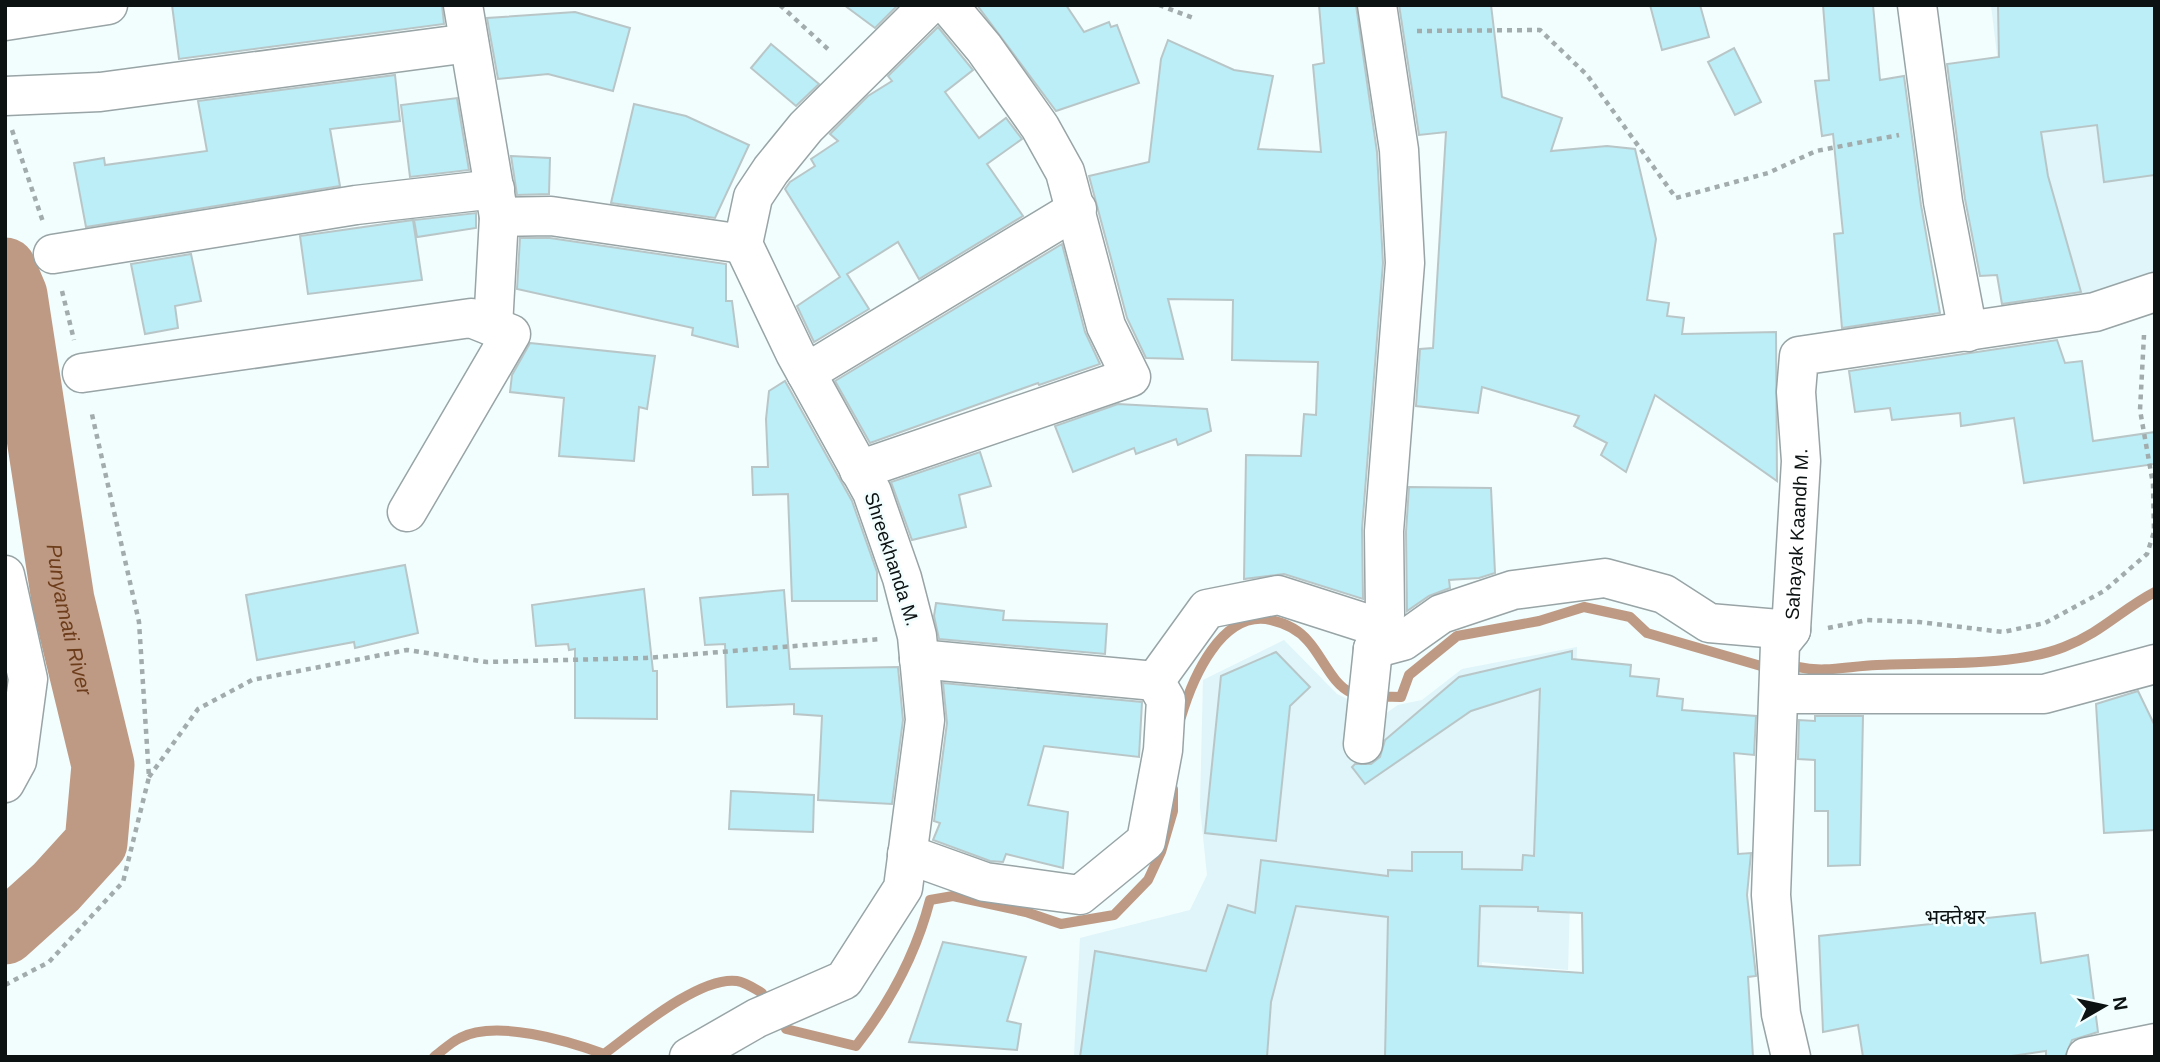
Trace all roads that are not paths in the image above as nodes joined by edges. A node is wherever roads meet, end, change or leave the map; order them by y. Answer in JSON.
{"nodes":[{"id":1,"x":108,"y":5,"type":"edge"},
{"id":2,"x":463,"y":5,"type":"edge"},
{"id":3,"x":929,"y":5,"type":"edge"},
{"id":4,"x":948,"y":5,"type":"edge"},
{"id":5,"x":1917,"y":5,"type":"edge"},
{"id":6,"x":1379,"y":19,"type":"edge"},
{"id":7,"x":5,"y":21,"type":"edge"},
{"id":8,"x":469,"y":43,"type":"junction"},
{"id":9,"x":7,"y":109,"type":"edge"},
{"id":10,"x":497,"y":203,"type":"junction"},
{"id":11,"x":1077,"y":209,"type":"junction"},
{"id":12,"x":743,"y":244,"type":"junction"},
{"id":13,"x":53,"y":254,"type":"road end"},
{"id":14,"x":2149,"y":294,"type":"edge"},
{"id":15,"x":493,"y":327,"type":"junction"},
{"id":16,"x":1968,"y":332,"type":"junction"},
{"id":17,"x":82,"y":373,"type":"road end"},
{"id":18,"x":806,"y":373,"type":"junction"},
{"id":19,"x":859,"y":470,"type":"junction"},
{"id":20,"x":407,"y":512,"type":"dead end"},
{"id":21,"x":5,"y":575,"type":"edge"},
{"id":22,"x":1786,"y":637,"type":"junction"},
{"id":23,"x":1377,"y":639,"type":"junction"},
{"id":24,"x":918,"y":648,"type":"junction"},
{"id":25,"x":2155,"y":664,"type":"edge"},
{"id":26,"x":1155,"y":681,"type":"junction"},
{"id":27,"x":1781,"y":694,"type":"junction"},
{"id":28,"x":1363,"y":744,"type":"dead end"},
{"id":29,"x":5,"y":783,"type":"edge"},
{"id":30,"x":907,"y":854,"type":"junction"},
{"id":31,"x":2155,"y":1043,"type":"edge"},
{"id":32,"x":698,"y":1056,"type":"edge"},
{"id":33,"x":1791,"y":1057,"type":"edge"},
{"id":34,"x":2085,"y":1057,"type":"edge"}],
"edges":[{"from":1,"to":7,"type":"street"},
{"from":2,"to":8,"type":"street"},
{"from":3,"to":12,"type":"street"},
{"from":4,"to":11,"type":"street"},
{"from":5,"to":16,"type":"street"},
{"from":6,"to":23,"type":"street"},
{"from":8,"to":9,"type":"street"},
{"from":8,"to":10,"type":"street"},
{"from":10,"to":12,"type":"street"},
{"from":10,"to":13,"type":"street"},
{"from":10,"to":15,"type":"street"},
{"from":11,"to":18,"type":"street"},
{"from":11,"to":19,"type":"street"},
{"from":12,"to":18,"type":"street","name":"Shreekhanda M."},
{"from":14,"to":16,"type":"street","name":"Sahayak Kaandh M."},
{"from":15,"to":17,"type":"street"},
{"from":15,"to":20,"type":"street"},
{"from":16,"to":22,"type":"street","name":"Sahayak Kaandh M."},
{"from":18,"to":19,"type":"street","name":"Shreekhanda M."},
{"from":19,"to":24,"type":"street","name":"Shreekhanda M."},
{"from":21,"to":29,"type":"street"},
{"from":22,"to":23,"type":"street","name":"Sahayak Kaandh M."},
{"from":22,"to":27,"type":"street"},
{"from":23,"to":26,"type":"street"},
{"from":23,"to":28,"type":"street"},
{"from":24,"to":26,"type":"street"},
{"from":24,"to":30,"type":"street","name":"Shreekhanda M."},
{"from":25,"to":27,"type":"street"},
{"from":26,"to":30,"type":"street"},
{"from":27,"to":33,"type":"street"},
{"from":30,"to":32,"type":"street","name":"Shreekhanda M."},
{"from":31,"to":34,"type":"street"}]}
